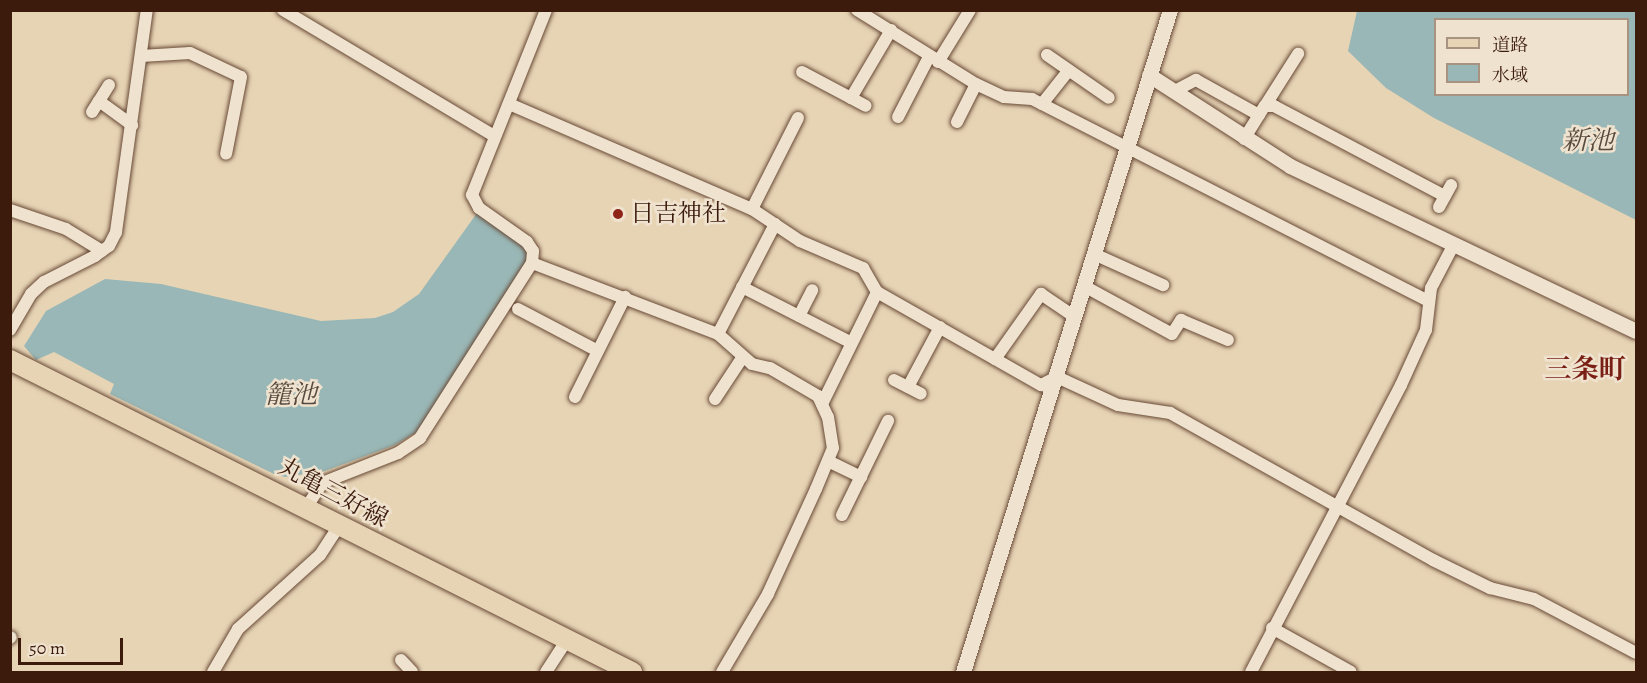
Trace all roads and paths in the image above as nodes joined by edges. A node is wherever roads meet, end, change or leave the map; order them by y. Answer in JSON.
{"nodes":[{"id":1,"x":147,"y":10,"type":"edge"},
{"id":2,"x":283,"y":10,"type":"edge"},
{"id":3,"x":546,"y":10,"type":"edge"},
{"id":4,"x":857,"y":10,"type":"edge"},
{"id":5,"x":970,"y":10,"type":"edge"},
{"id":6,"x":1170,"y":10,"type":"edge"},
{"id":7,"x":891,"y":30,"type":"junction"},
{"id":8,"x":1298,"y":54,"type":"dead end"},
{"id":9,"x":1047,"y":55,"type":"dead end"},
{"id":10,"x":141,"y":56,"type":"junction"},
{"id":11,"x":934,"y":59,"type":"junction"},
{"id":12,"x":1069,"y":70,"type":"junction"},
{"id":13,"x":802,"y":72,"type":"dead end"},
{"id":14,"x":1149,"y":75,"type":"junction"},
{"id":15,"x":976,"y":84,"type":"junction"},
{"id":16,"x":109,"y":86,"type":"dead end"},
{"id":17,"x":1173,"y":92,"type":"junction"},
{"id":18,"x":851,"y":98,"type":"junction"},
{"id":19,"x":1109,"y":98,"type":"dead end"},
{"id":20,"x":510,"y":104,"type":"junction"},
{"id":21,"x":1042,"y":105,"type":"junction"},
{"id":22,"x":866,"y":106,"type":"dead end"},
{"id":23,"x":1262,"y":110,"type":"junction"},
{"id":24,"x":898,"y":117,"type":"dead end"},
{"id":25,"x":798,"y":118,"type":"dead end"},
{"id":26,"x":957,"y":122,"type":"dead end"},
{"id":27,"x":132,"y":125,"type":"junction"},
{"id":28,"x":494,"y":136,"type":"junction"},
{"id":29,"x":1244,"y":139,"type":"junction"},
{"id":30,"x":1126,"y":148,"type":"junction"},
{"id":31,"x":226,"y":154,"type":"dead end"},
{"id":32,"x":1445,"y":196,"type":"dead end"},
{"id":33,"x":752,"y":209,"type":"junction"},
{"id":34,"x":10,"y":210,"type":"edge"},
{"id":35,"x":775,"y":224,"type":"junction"},
{"id":36,"x":1454,"y":244,"type":"junction"},
{"id":37,"x":102,"y":251,"type":"junction"},
{"id":38,"x":1094,"y":254,"type":"junction"},
{"id":39,"x":532,"y":263,"type":"junction"},
{"id":40,"x":1163,"y":285,"type":"dead end"},
{"id":41,"x":1084,"y":286,"type":"junction"},
{"id":42,"x":742,"y":287,"type":"junction"},
{"id":43,"x":812,"y":290,"type":"dead end"},
{"id":44,"x":878,"y":292,"type":"junction"},
{"id":45,"x":626,"y":297,"type":"junction"},
{"id":46,"x":1428,"y":301,"type":"junction"},
{"id":47,"x":518,"y":309,"type":"dead end"},
{"id":48,"x":799,"y":316,"type":"junction"},
{"id":49,"x":1076,"y":316,"type":"junction"},
{"id":50,"x":940,"y":327,"type":"junction"},
{"id":51,"x":10,"y":330,"type":"edge"},
{"id":52,"x":1636,"y":331,"type":"edge"},
{"id":53,"x":718,"y":334,"type":"junction"},
{"id":54,"x":1228,"y":340,"type":"dead end"},
{"id":55,"x":852,"y":343,"type":"junction"},
{"id":56,"x":598,"y":351,"type":"junction"},
{"id":57,"x":742,"y":358,"type":"junction"},
{"id":58,"x":996,"y":359,"type":"junction"},
{"id":59,"x":10,"y":360,"type":"edge"},
{"id":60,"x":1057,"y":377,"type":"junction"},
{"id":61,"x":894,"y":380,"type":"dead end"},
{"id":62,"x":908,"y":387,"type":"junction"},
{"id":63,"x":921,"y":394,"type":"dead end"},
{"id":64,"x":575,"y":397,"type":"dead end"},
{"id":65,"x":715,"y":399,"type":"dead end"},
{"id":66,"x":822,"y":404,"type":"junction"},
{"id":67,"x":888,"y":421,"type":"dead end"},
{"id":68,"x":828,"y":461,"type":"junction"},
{"id":69,"x":861,"y":477,"type":"junction"},
{"id":70,"x":1335,"y":506,"type":"junction"},
{"id":71,"x":306,"y":508,"type":"junction"},
{"id":72,"x":842,"y":515,"type":"dead end"},
{"id":73,"x":339,"y":526,"type":"junction"},
{"id":74,"x":1272,"y":628,"type":"junction"},
{"id":75,"x":567,"y":640,"type":"junction"},
{"id":76,"x":1636,"y":653,"type":"edge"},
{"id":77,"x":401,"y":660,"type":"dead end"},
{"id":78,"x":213,"y":672,"type":"edge"},
{"id":79,"x":412,"y":672,"type":"edge"},
{"id":80,"x":546,"y":672,"type":"edge"},
{"id":81,"x":632,"y":672,"type":"edge"},
{"id":82,"x":722,"y":672,"type":"edge"},
{"id":83,"x":963,"y":672,"type":"edge"},
{"id":84,"x":1251,"y":672,"type":"edge"},
{"id":85,"x":1351,"y":672,"type":"edge"}],
"edges":[{"from":1,"to":10,"type":"street"},
{"from":2,"to":28,"type":"street"},
{"from":3,"to":20,"type":"street"},
{"from":4,"to":7,"type":"street"},
{"from":5,"to":11,"type":"street"},
{"from":6,"to":14,"type":"street"},
{"from":7,"to":11,"type":"street"},
{"from":7,"to":18,"type":"street"},
{"from":8,"to":23,"type":"street"},
{"from":9,"to":12,"type":"street"},
{"from":10,"to":27,"type":"street"},
{"from":10,"to":31,"type":"street"},
{"from":11,"to":15,"type":"street"},
{"from":11,"to":24,"type":"street"},
{"from":12,"to":19,"type":"street"},
{"from":12,"to":21,"type":"street"},
{"from":13,"to":18,"type":"street"},
{"from":14,"to":17,"type":"street"},
{"from":14,"to":30,"type":"street"},
{"from":15,"to":21,"type":"street"},
{"from":15,"to":26,"type":"street"},
{"from":16,"to":27,"type":"street"},
{"from":17,"to":23,"type":"street"},
{"from":17,"to":29,"type":"street"},
{"from":18,"to":22,"type":"street"},
{"from":20,"to":28,"type":"street"},
{"from":20,"to":33,"type":"street"},
{"from":21,"to":30,"type":"street"},
{"from":23,"to":29,"type":"street"},
{"from":23,"to":32,"type":"street"},
{"from":25,"to":33,"type":"street"},
{"from":27,"to":37,"type":"street"},
{"from":28,"to":39,"type":"street"},
{"from":29,"to":36,"type":"street"},
{"from":30,"to":38,"type":"street"},
{"from":30,"to":46,"type":"street"},
{"from":33,"to":35,"type":"street"},
{"from":34,"to":37,"type":"street"},
{"from":35,"to":42,"type":"street"},
{"from":35,"to":44,"type":"street"},
{"from":36,"to":46,"type":"street"},
{"from":36,"to":52,"type":"street"},
{"from":37,"to":51,"type":"street"},
{"from":38,"to":40,"type":"street"},
{"from":38,"to":41,"type":"street"},
{"from":39,"to":45,"type":"street"},
{"from":39,"to":71,"type":"street"},
{"from":41,"to":49,"type":"street"},
{"from":41,"to":54,"type":"street"},
{"from":42,"to":48,"type":"street"},
{"from":42,"to":53,"type":"street"},
{"from":43,"to":48,"type":"street"},
{"from":44,"to":50,"type":"street"},
{"from":44,"to":55,"type":"street"},
{"from":45,"to":53,"type":"street"},
{"from":45,"to":56,"type":"street"},
{"from":46,"to":70,"type":"street"},
{"from":47,"to":56,"type":"street"},
{"from":48,"to":55,"type":"street"},
{"from":49,"to":58,"type":"street"},
{"from":49,"to":60,"type":"street"},
{"from":50,"to":58,"type":"street"},
{"from":50,"to":62,"type":"street"},
{"from":53,"to":57,"type":"street"},
{"from":55,"to":66,"type":"street"},
{"from":56,"to":64,"type":"street"},
{"from":57,"to":65,"type":"street"},
{"from":57,"to":66,"type":"street"},
{"from":58,"to":60,"type":"street"},
{"from":59,"to":71,"type":"main road","name":"丸亀三好線"},
{"from":60,"to":70,"type":"street"},
{"from":60,"to":83,"type":"street"},
{"from":61,"to":62,"type":"street"},
{"from":62,"to":63,"type":"street"},
{"from":66,"to":68,"type":"street"},
{"from":67,"to":69,"type":"street"},
{"from":68,"to":69,"type":"street"},
{"from":68,"to":82,"type":"street"},
{"from":69,"to":72,"type":"street"},
{"from":70,"to":74,"type":"street"},
{"from":70,"to":76,"type":"street"},
{"from":71,"to":73,"type":"main road","name":"丸亀三好線"},
{"from":73,"to":75,"type":"main road","name":"丸亀三好線"},
{"from":73,"to":78,"type":"street"},
{"from":74,"to":84,"type":"street"},
{"from":74,"to":85,"type":"street"},
{"from":75,"to":80,"type":"street"},
{"from":75,"to":81,"type":"main road","name":"丸亀三好線"},
{"from":77,"to":79,"type":"street"}]}
